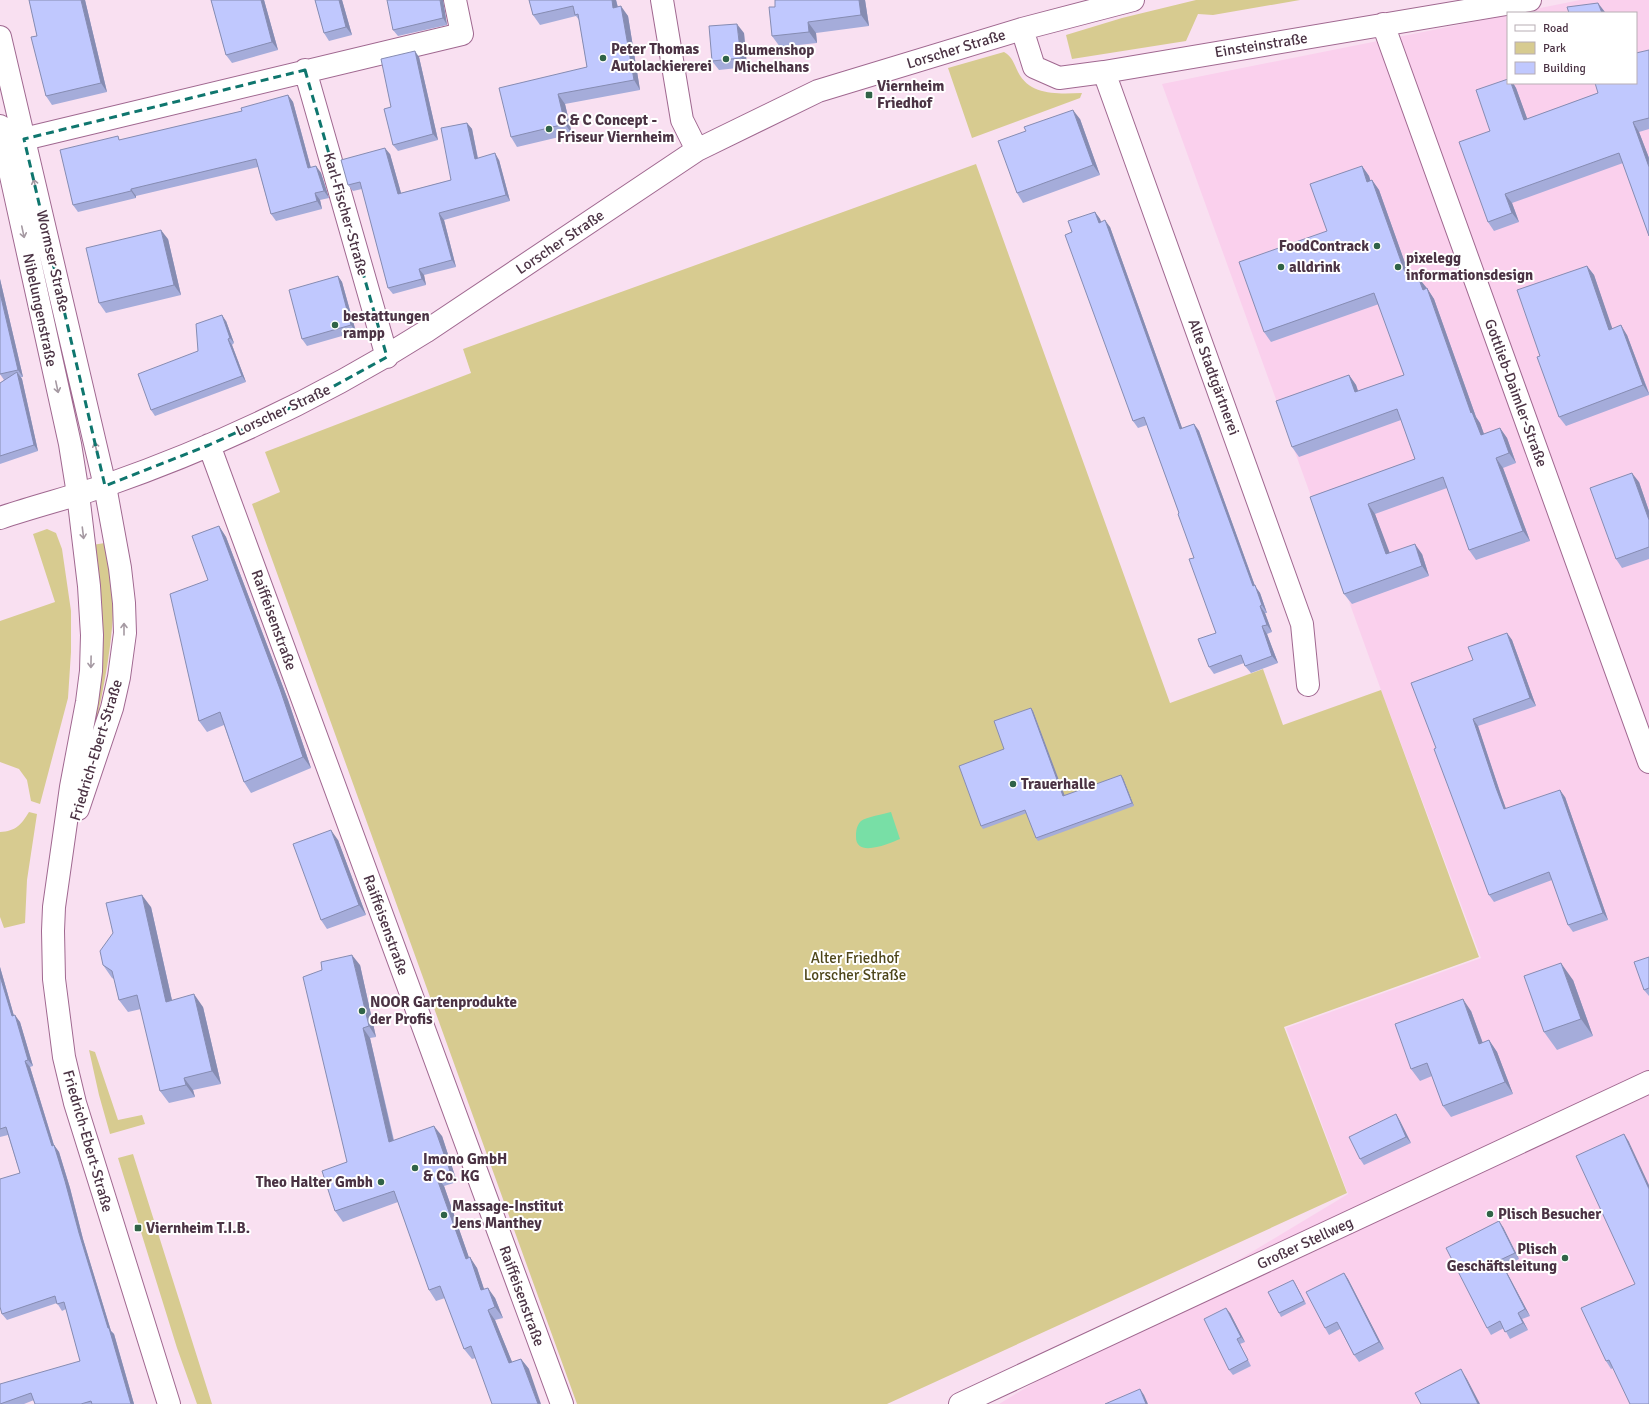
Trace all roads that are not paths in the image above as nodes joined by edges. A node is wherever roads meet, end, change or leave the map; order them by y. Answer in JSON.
{"nodes":[{"id":1,"x":455,"y":0,"type":"edge"},
{"id":2,"x":662,"y":0,"type":"edge"},
{"id":3,"x":1133,"y":0,"type":"edge"},
{"id":4,"x":1530,"y":0,"type":"edge"},
{"id":5,"x":1382,"y":24,"type":"junction"},
{"id":6,"x":1022,"y":29,"type":"junction"},
{"id":7,"x":0,"y":37,"type":"edge"},
{"id":8,"x":305,"y":70,"type":"junction"},
{"id":9,"x":1104,"y":72,"type":"junction"},
{"id":10,"x":0,"y":126,"type":"edge"},
{"id":11,"x":24,"y":139,"type":"junction"},
{"id":12,"x":697,"y":150,"type":"junction"},
{"id":13,"x":386,"y":357,"type":"junction"},
{"id":14,"x":209,"y":445,"type":"junction"},
{"id":15,"x":105,"y":486,"type":"junction"},
{"id":16,"x":78,"y":494,"type":"junction"},
{"id":17,"x":0,"y":518,"type":"edge"},
{"id":18,"x":1308,"y":685,"type":"dead end"},
{"id":19,"x":1649,"y":762,"type":"edge"},
{"id":20,"x":59,"y":869,"type":"junction"},
{"id":21,"x":1649,"y":1082,"type":"edge"},
{"id":22,"x":169,"y":1404,"type":"edge"},
{"id":23,"x":562,"y":1404,"type":"edge"},
{"id":24,"x":960,"y":1404,"type":"edge"}],
"edges":[{"from":1,"to":8,"type":"street"},
{"from":2,"to":12,"type":"street"},
{"from":3,"to":6,"type":"street","name":"Lorscher Straße"},
{"from":4,"to":5,"type":"street","name":"Einsteinstraße"},
{"from":5,"to":9,"type":"street","name":"Einsteinstraße"},
{"from":5,"to":19,"type":"street","name":"Gottlieb-Daimler-Straße"},
{"from":6,"to":9,"type":"street","name":"Einsteinstraße"},
{"from":6,"to":12,"type":"street","name":"Lorscher Straße"},
{"from":7,"to":11,"type":"street","name":"Wormser Straße"},
{"from":8,"to":11,"type":"street"},
{"from":8,"to":13,"type":"street","name":"Karl-Fischer-Straße"},
{"from":9,"to":18,"type":"street","name":"Alte Stadtgärtnerei"},
{"from":10,"to":16,"type":"street","name":"Nibelungenstraße","one_way":true},
{"from":15,"to":11,"type":"street","name":"Wormser Straße","one_way":true},
{"from":12,"to":13,"type":"street","name":"Lorscher Straße"},
{"from":13,"to":14,"type":"street","name":"Lorscher Straße"},
{"from":14,"to":15,"type":"street","name":"Lorscher Straße"},
{"from":14,"to":23,"type":"street","name":"Raiffeisenstraße"},
{"from":15,"to":16,"type":"street","name":"Lorscher Straße"},
{"from":20,"to":15,"type":"street","name":"Friedrich-Ebert-Straße","one_way":true},
{"from":16,"to":17,"type":"street","name":"Lorscher Straße"},
{"from":16,"to":20,"type":"street","name":"Friedrich-Ebert-Straße","one_way":true},
{"from":20,"to":22,"type":"street","name":"Friedrich-Ebert-Straße"},
{"from":21,"to":24,"type":"street","name":"Großer Stellweg"}]}
